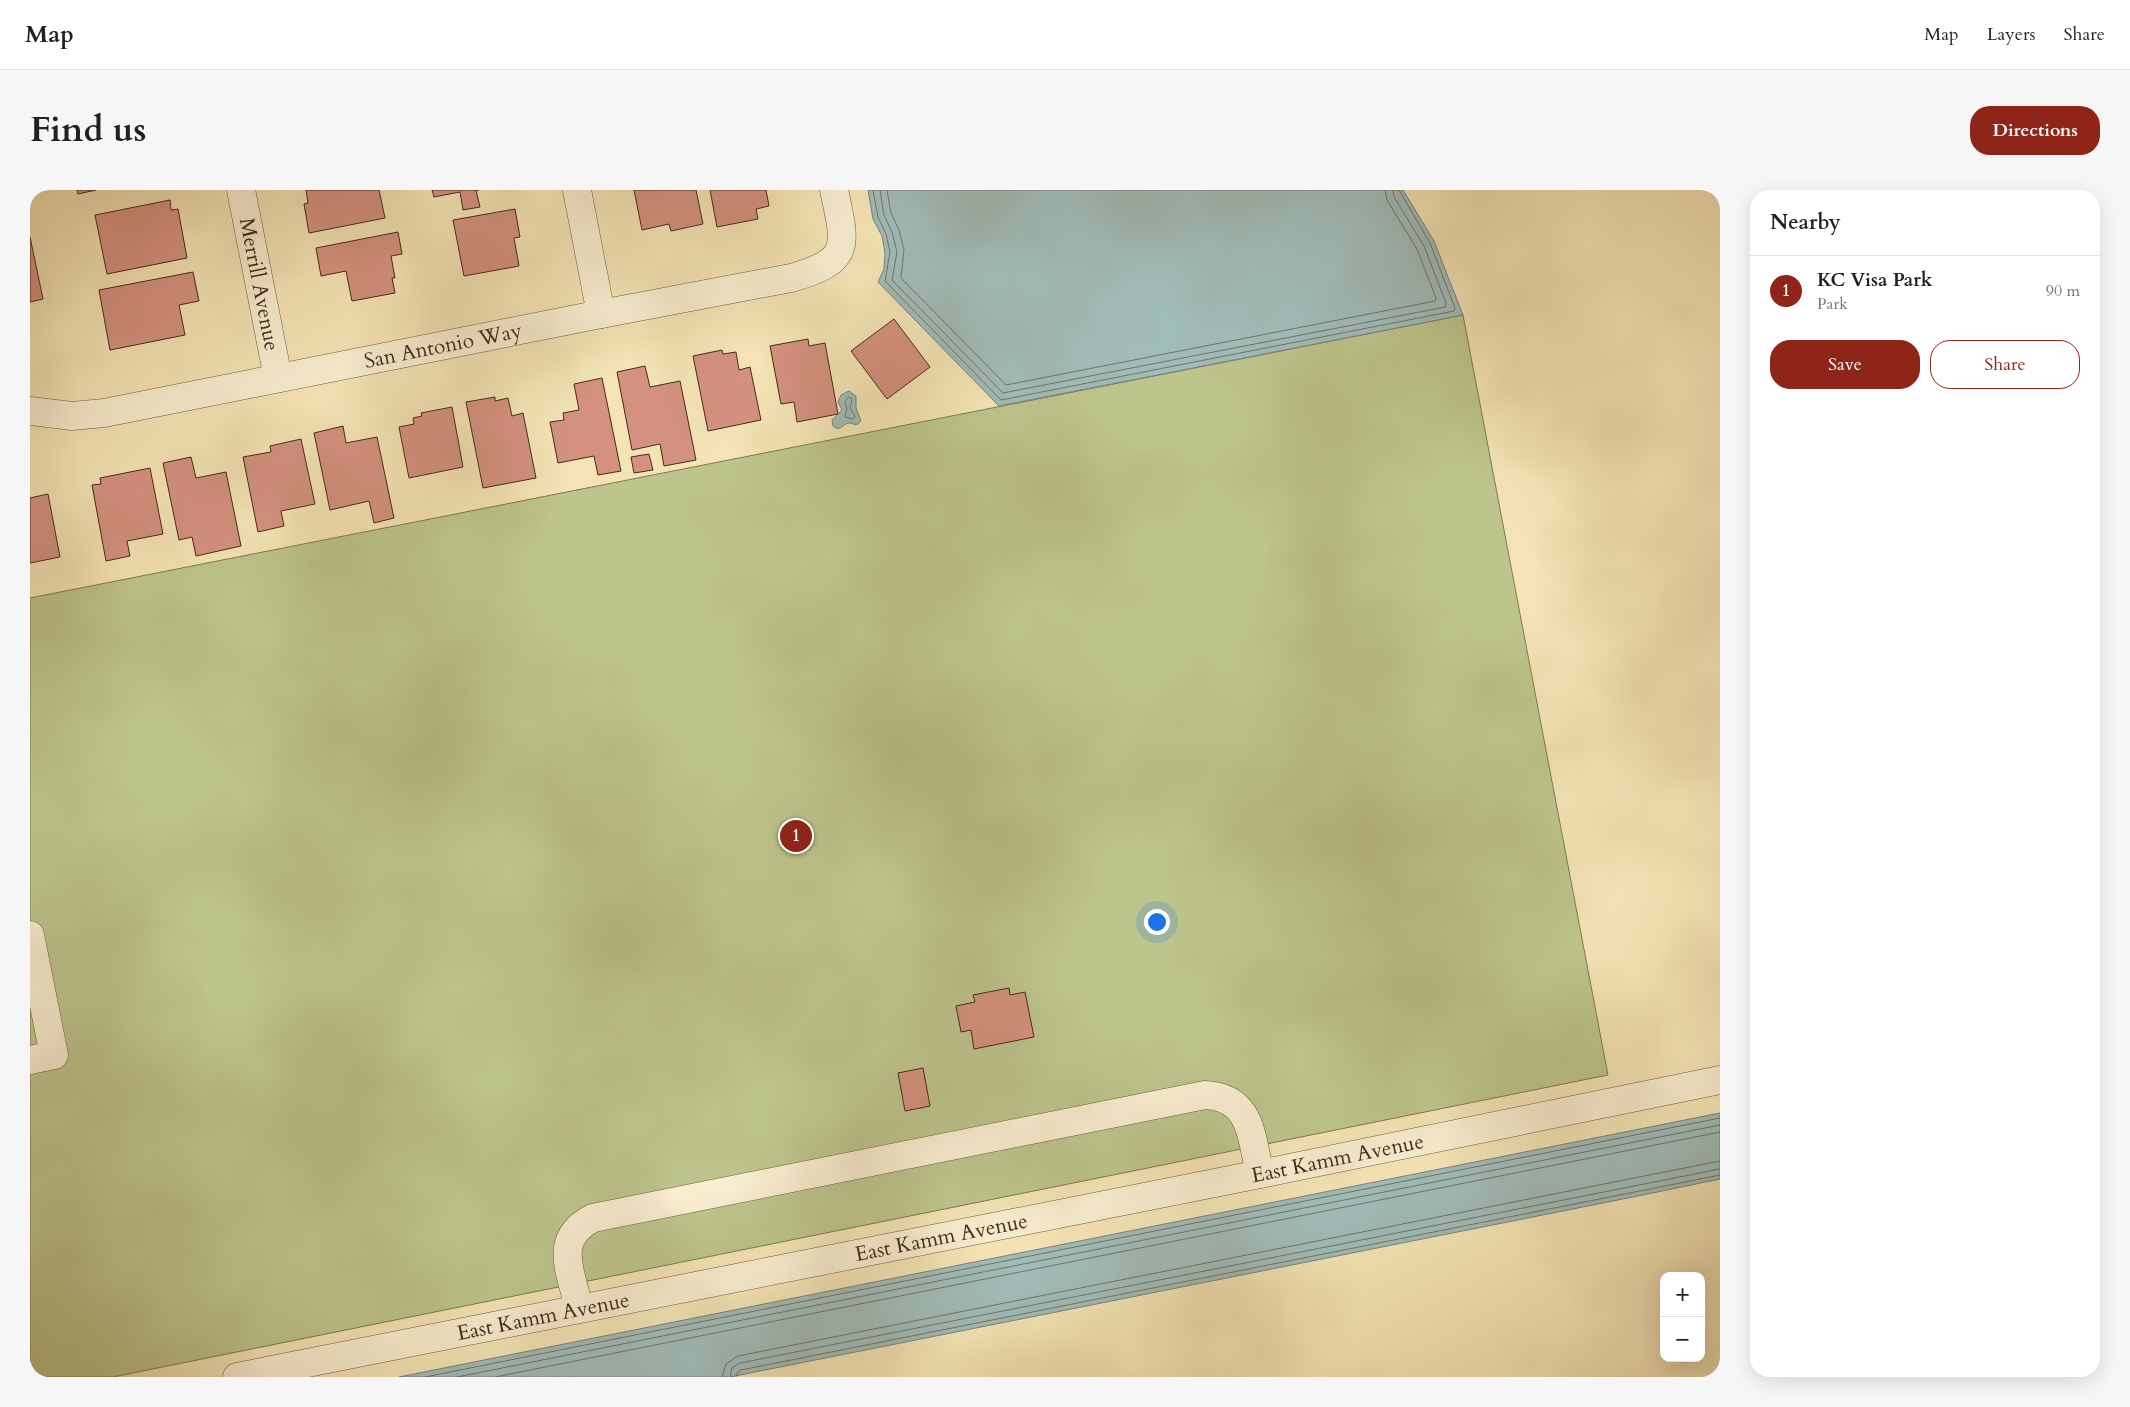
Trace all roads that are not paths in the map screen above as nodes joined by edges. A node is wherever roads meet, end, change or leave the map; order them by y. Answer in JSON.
{"nodes":[{"id":1,"x":241,"y":190,"type":"edge"},
{"id":2,"x":577,"y":190,"type":"edge"},
{"id":3,"x":834,"y":190,"type":"edge"},
{"id":4,"x":601,"y":314,"type":"junction"},
{"id":5,"x":278,"y":378,"type":"junction"},
{"id":6,"x":30,"y":411,"type":"edge"},
{"id":7,"x":30,"y":935,"type":"edge"},
{"id":8,"x":30,"y":1060,"type":"edge"},
{"id":9,"x":1720,"y":1080,"type":"edge"},
{"id":10,"x":1260,"y":1174,"type":"junction"},
{"id":11,"x":579,"y":1308,"type":"junction"},
{"id":12,"x":237,"y":1377,"type":"edge"}],
"edges":[{"from":1,"to":5,"type":"street","name":"Merrill Avenue"},
{"from":2,"to":4,"type":"street"},
{"from":3,"to":4,"type":"street","name":"San Antonio Way"},
{"from":4,"to":5,"type":"street","name":"San Antonio Way"},
{"from":5,"to":6,"type":"street","name":"San Antonio Way"},
{"from":7,"to":8,"type":"street"},
{"from":9,"to":10,"type":"street","name":"East Kamm Avenue"},
{"from":10,"to":11,"type":"street","name":"East Kamm Avenue"},
{"from":10,"to":11,"type":"street"},
{"from":11,"to":12,"type":"street","name":"East Kamm Avenue"}]}
